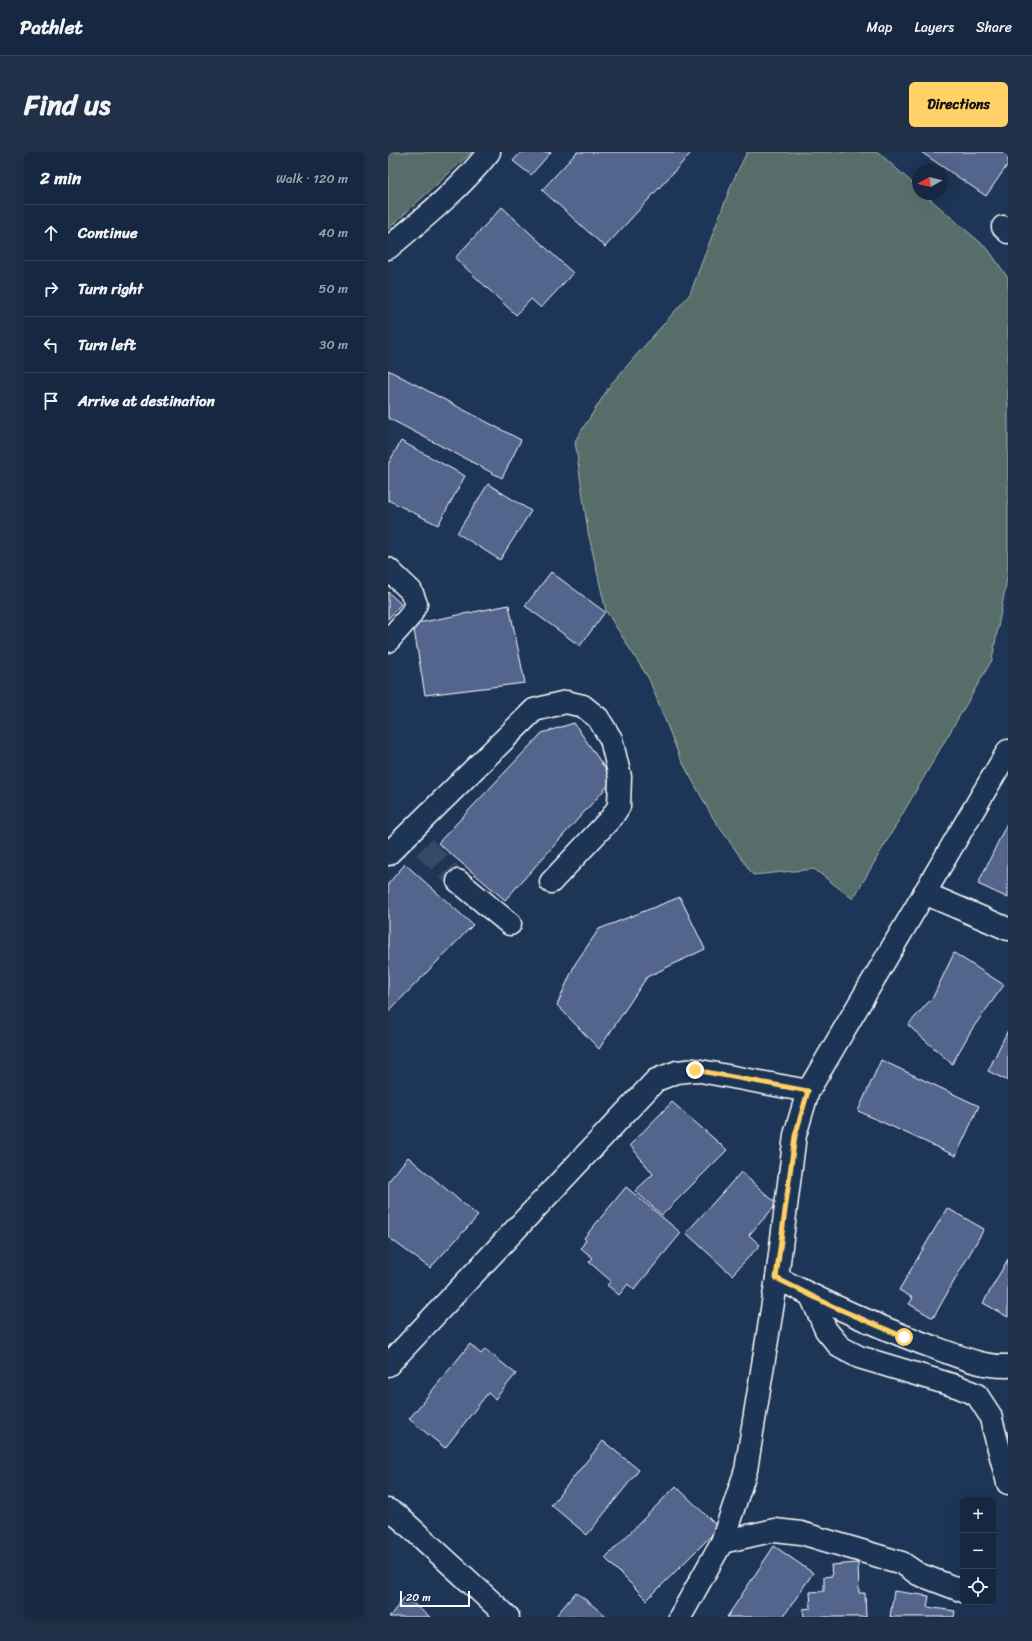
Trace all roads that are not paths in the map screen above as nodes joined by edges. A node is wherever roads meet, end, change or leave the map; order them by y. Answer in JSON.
{"nodes":[{"id":1,"x":489,"y":152,"type":"edge"},
{"id":2,"x":388,"y":248,"type":"edge"},
{"id":3,"x":388,"y":569,"type":"edge"},
{"id":4,"x":388,"y":640,"type":"edge"},
{"id":5,"x":1008,"y":751,"type":"edge"},
{"id":6,"x":388,"y":854,"type":"edge"},
{"id":7,"x":458,"y":881,"type":"tunnel mouth"},
{"id":8,"x":551,"y":882,"type":"dead end"},
{"id":9,"x":924,"y":894,"type":"junction"},
{"id":10,"x":510,"y":924,"type":"dead end"},
{"id":11,"x":1008,"y":929,"type":"edge"},
{"id":12,"x":808,"y":1091,"type":"junction"},
{"id":13,"x":776,"y":1278,"type":"junction"},
{"id":14,"x":811,"y":1296,"type":"junction"},
{"id":15,"x":388,"y":1365,"type":"edge"},
{"id":16,"x":1008,"y":1366,"type":"edge"},
{"id":17,"x":1008,"y":1483,"type":"edge"},
{"id":18,"x":388,"y":1510,"type":"edge"},
{"id":19,"x":722,"y":1542,"type":"junction"},
{"id":20,"x":960,"y":1590,"type":"edge"},
{"id":21,"x":508,"y":1617,"type":"edge"},
{"id":22,"x":680,"y":1617,"type":"edge"}],
"edges":[{"from":1,"to":2,"type":"street"},
{"from":3,"to":4,"type":"street"},
{"from":5,"to":9,"type":"street"},
{"from":6,"to":8,"type":"street"},
{"from":7,"to":10,"type":"street"},
{"from":9,"to":11,"type":"street"},
{"from":9,"to":12,"type":"street"},
{"from":12,"to":13,"type":"street"},
{"from":12,"to":15,"type":"street"},
{"from":13,"to":14,"type":"street"},
{"from":13,"to":19,"type":"street"},
{"from":14,"to":16,"type":"street"},
{"from":14,"to":17,"type":"street"},
{"from":18,"to":21,"type":"street"},
{"from":19,"to":20,"type":"street"},
{"from":19,"to":22,"type":"street"}]}
